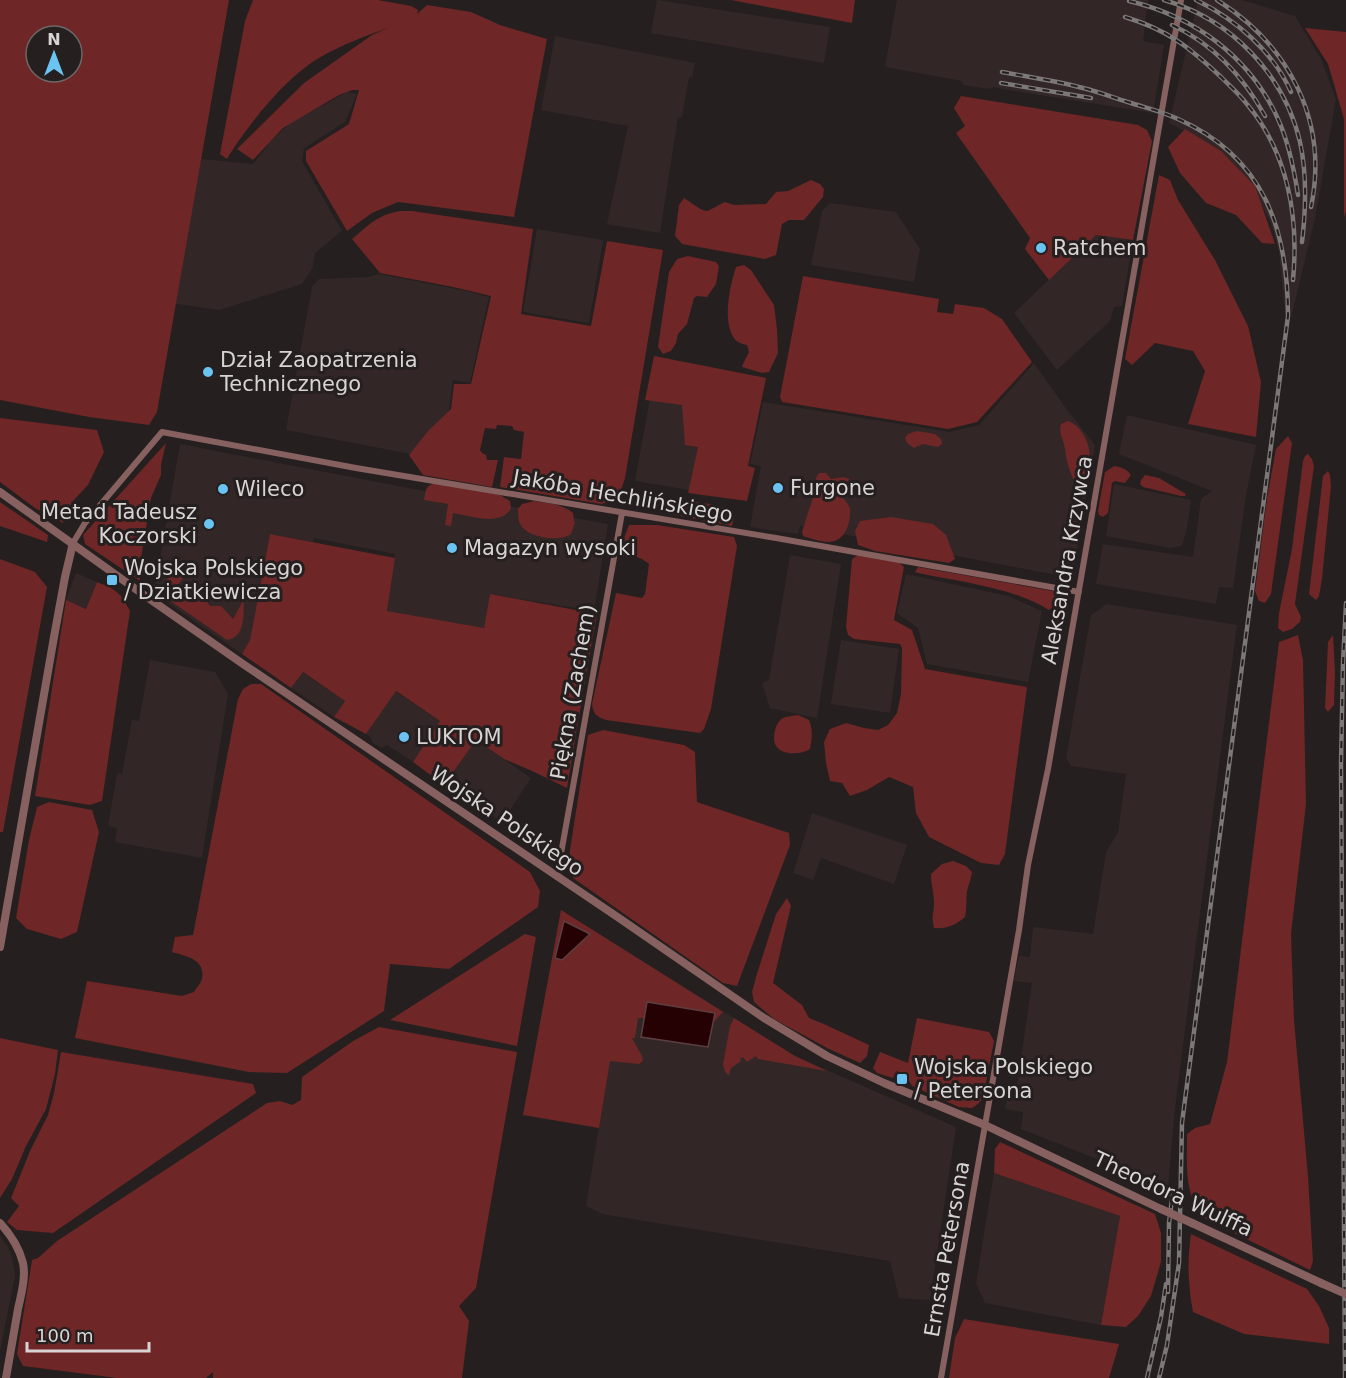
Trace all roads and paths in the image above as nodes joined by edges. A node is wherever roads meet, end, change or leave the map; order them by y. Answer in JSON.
{"nodes":[{"id":1,"x":1181,"y":0,"type":"edge"},
{"id":2,"x":0,"y":492,"type":"edge"},
{"id":3,"x":622,"y":513,"type":"junction"},
{"id":4,"x":73,"y":543,"type":"junction"},
{"id":5,"x":1079,"y":592,"type":"junction"},
{"id":6,"x":557,"y":876,"type":"junction"},
{"id":7,"x":2,"y":927,"type":"edge"},
{"id":8,"x":0,"y":947,"type":"edge"},
{"id":9,"x":985,"y":1125,"type":"junction"},
{"id":10,"x":0,"y":1223,"type":"edge"},
{"id":11,"x":1346,"y":1294,"type":"edge"},
{"id":12,"x":6,"y":1378,"type":"edge"},
{"id":13,"x":941,"y":1378,"type":"edge"}],
"edges":[{"from":1,"to":5,"type":"street","name":"Aleksandra Krzywca"},
{"from":2,"to":4,"type":"street","name":"Wojska Polskiego"},
{"from":3,"to":4,"type":"street","name":"Jakóba Hechlińskiego"},
{"from":3,"to":5,"type":"street","name":"Jakóba Hechlińskiego"},
{"from":3,"to":6,"type":"street","name":"Piękna (Zachem)"},
{"from":4,"to":6,"type":"street","name":"Wojska Polskiego"},
{"from":4,"to":7,"type":"street"},
{"from":5,"to":9,"type":"street","name":"Aleksandra Krzywca"},
{"from":6,"to":9,"type":"street","name":"Wojska Polskiego"},
{"from":7,"to":8,"type":"street"},
{"from":9,"to":11,"type":"street","name":"Theodora Wulffa","bridge":true},
{"from":9,"to":13,"type":"street","name":"Ernsta Petersona"},
{"from":10,"to":12,"type":"street"}]}
